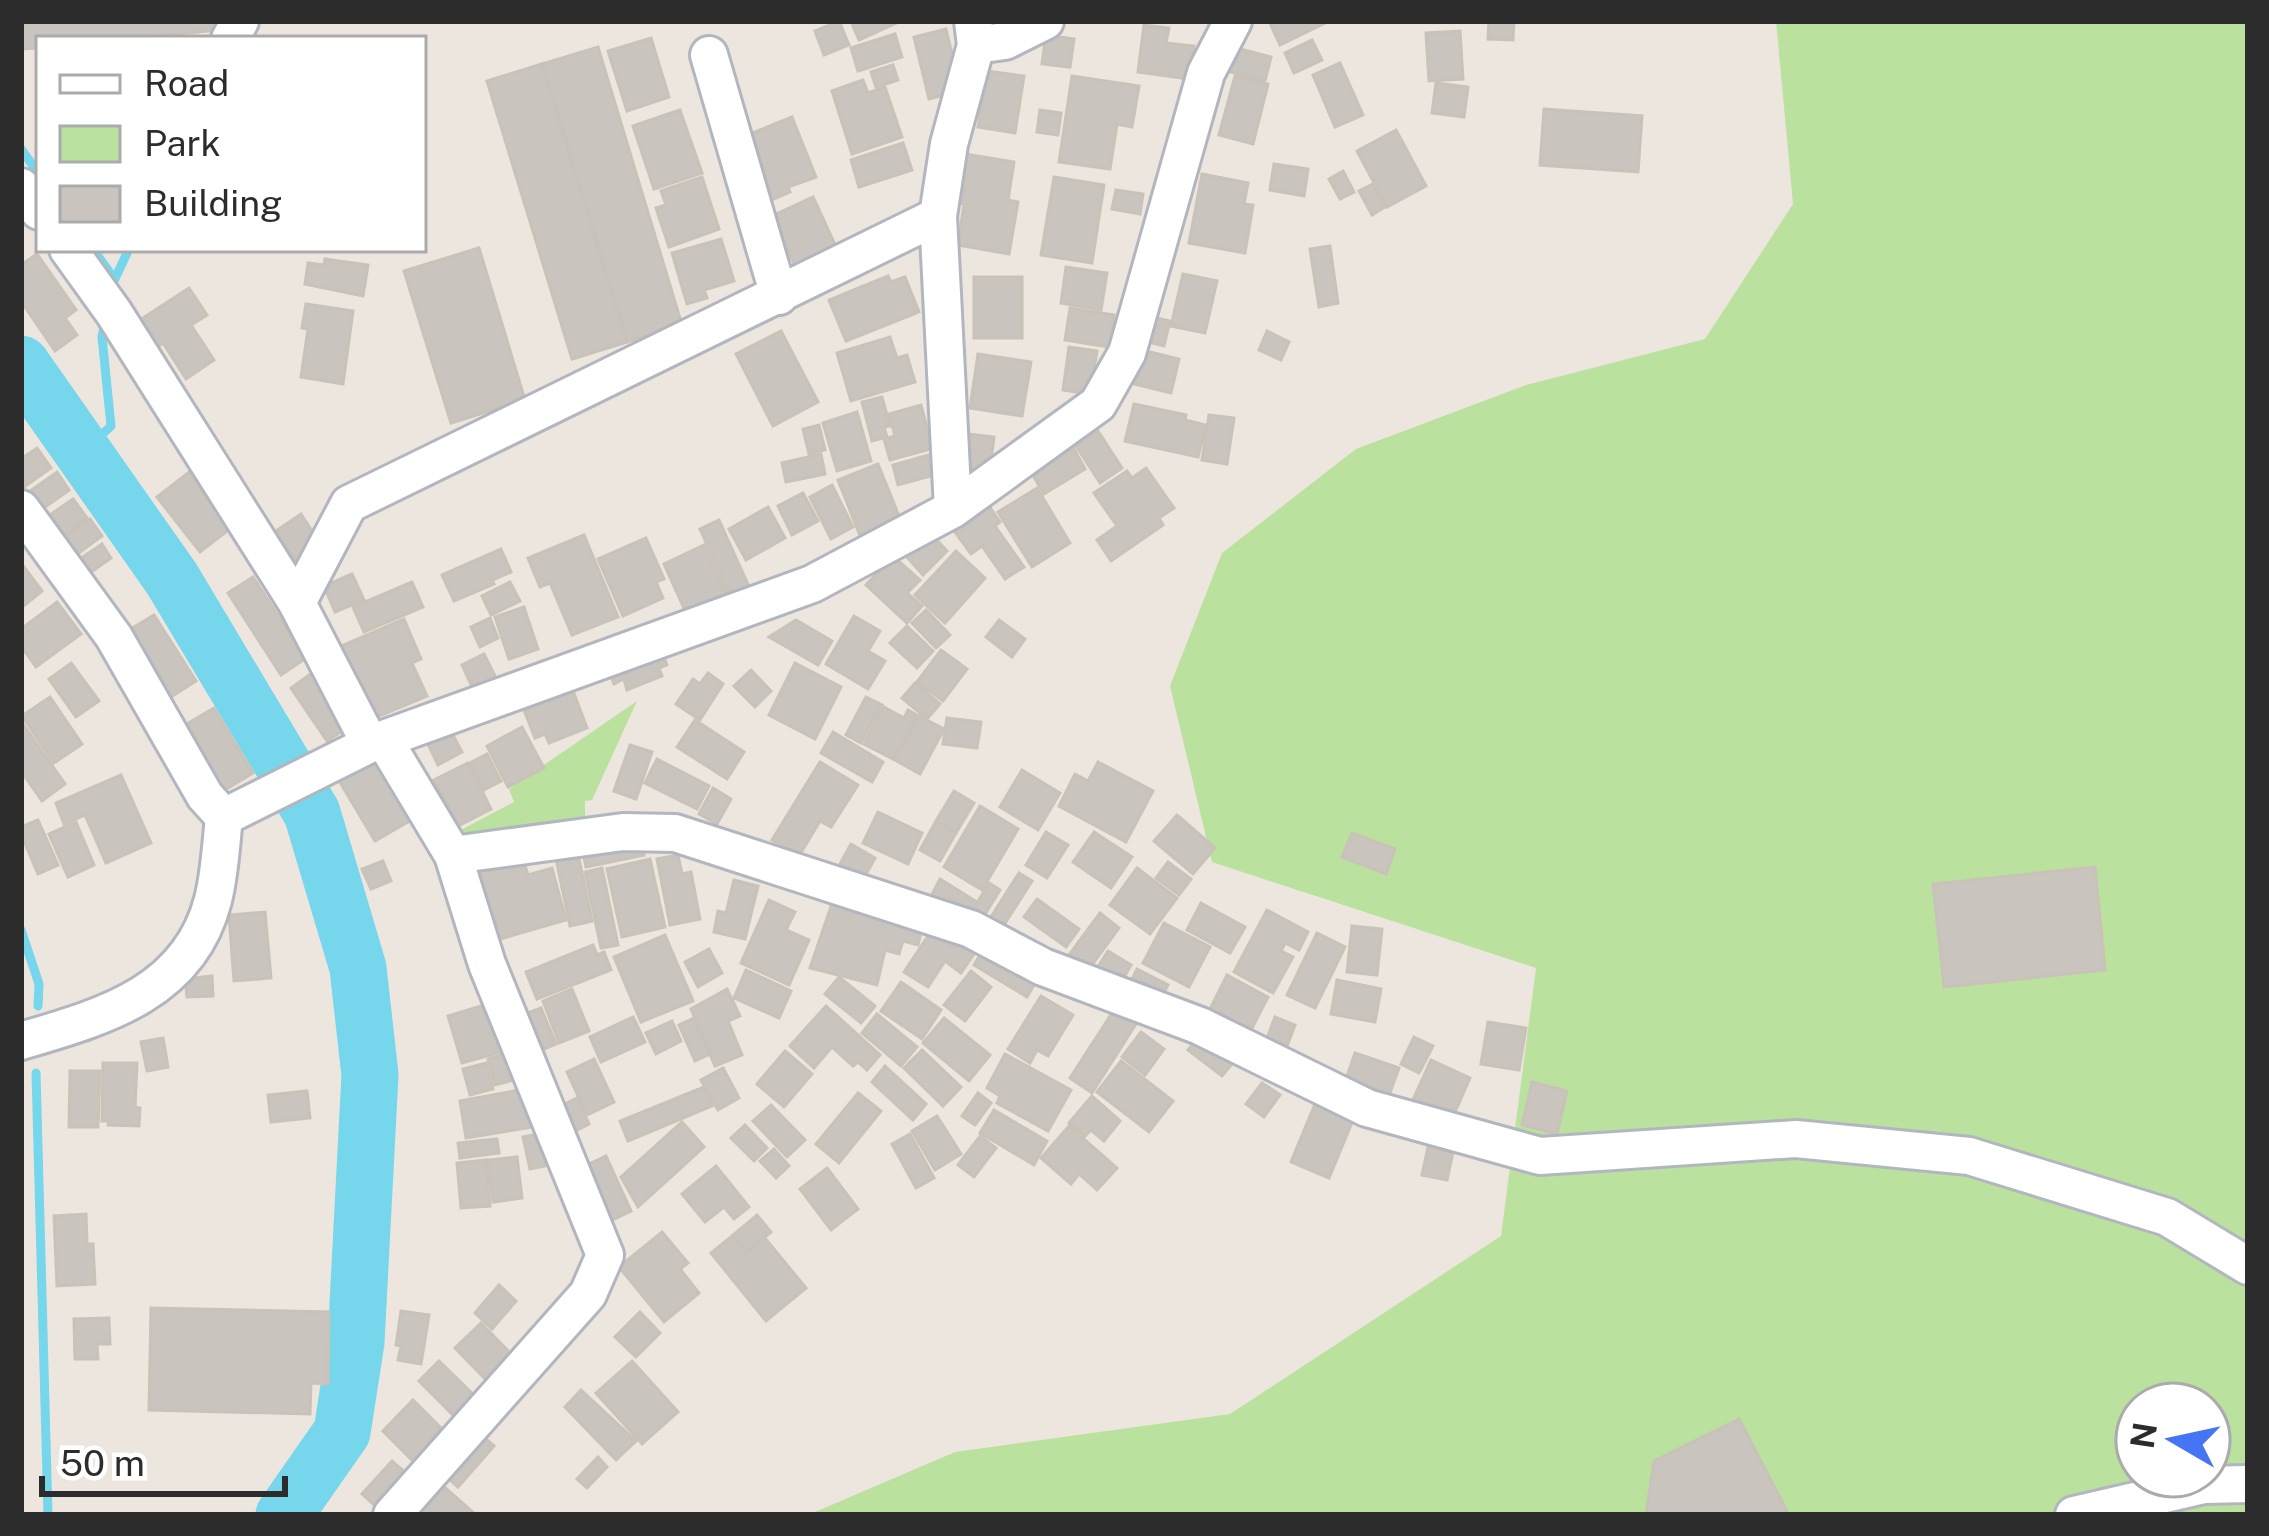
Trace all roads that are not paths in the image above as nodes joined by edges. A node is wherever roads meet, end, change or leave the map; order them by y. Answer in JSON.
{"nodes":[{"id":1,"x":1045,"y":21,"type":"edge"},
{"id":2,"x":1233,"y":21,"type":"edge"},
{"id":3,"x":974,"y":33,"type":"edge"},
{"id":4,"x":709,"y":55,"type":"dead end"},
{"id":5,"x":938,"y":216,"type":"junction"},
{"id":6,"x":98,"y":272,"type":"edge"},
{"id":7,"x":779,"y":296,"type":"junction"},
{"id":8,"x":21,"y":509,"type":"edge"},
{"id":9,"x":953,"y":509,"type":"junction"},
{"id":10,"x":297,"y":603,"type":"junction"},
{"id":11,"x":377,"y":742,"type":"junction"},
{"id":12,"x":234,"y":812,"type":"junction"},
{"id":13,"x":453,"y":855,"type":"junction"},
{"id":14,"x":21,"y":1042,"type":"edge"},
{"id":15,"x":2248,"y":1266,"type":"edge"},
{"id":16,"x":2248,"y":1484,"type":"edge"},
{"id":17,"x":392,"y":1515,"type":"edge"},
{"id":18,"x":2074,"y":1515,"type":"edge"}],
"edges":[{"from":1,"to":3,"type":"street"},
{"from":2,"to":9,"type":"street"},
{"from":3,"to":5,"type":"street"},
{"from":4,"to":7,"type":"street"},
{"from":5,"to":7,"type":"street"},
{"from":5,"to":9,"type":"street"},
{"from":6,"to":10,"type":"street"},
{"from":7,"to":10,"type":"street"},
{"from":8,"to":12,"type":"street"},
{"from":9,"to":11,"type":"street"},
{"from":10,"to":11,"type":"street"},
{"from":11,"to":12,"type":"street"},
{"from":11,"to":13,"type":"street"},
{"from":12,"to":14,"type":"street"},
{"from":13,"to":15,"type":"street"},
{"from":13,"to":17,"type":"street"},
{"from":16,"to":18,"type":"street"}]}
